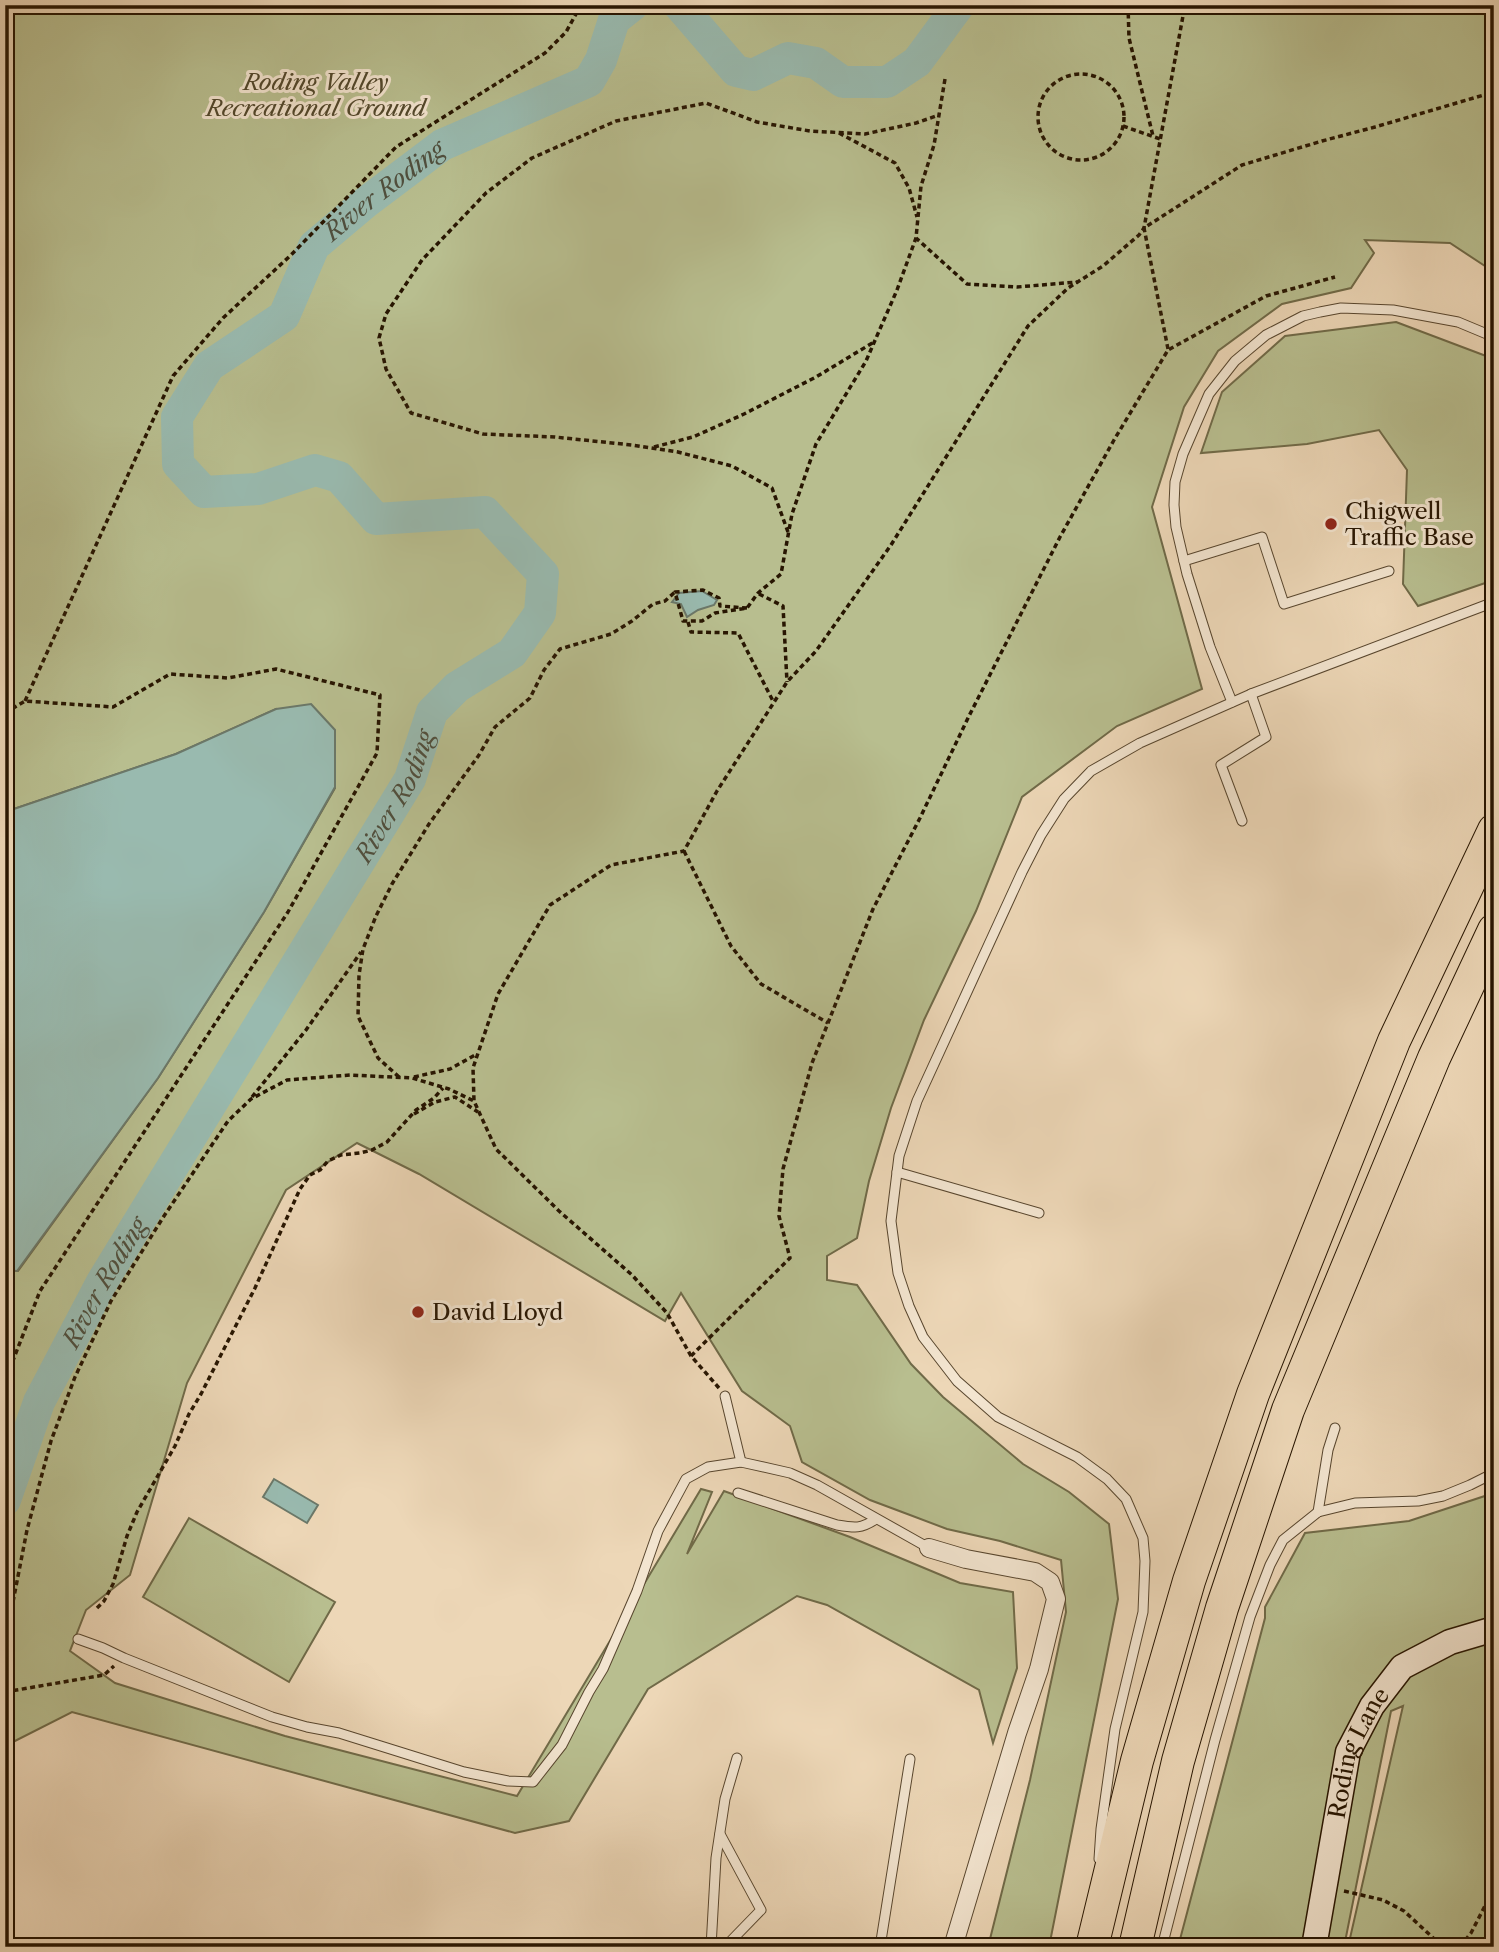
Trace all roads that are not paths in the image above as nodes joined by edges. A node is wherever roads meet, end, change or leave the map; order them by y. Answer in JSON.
{"nodes":[{"id":1,"x":1494,"y":337,"type":"edge"},
{"id":2,"x":1184,"y":561,"type":"junction"},
{"id":3,"x":1389,"y":571,"type":"dead end"},
{"id":4,"x":1494,"y":602,"type":"edge"},
{"id":5,"x":1251,"y":694,"type":"junction"},
{"id":6,"x":1232,"y":702,"type":"junction"},
{"id":7,"x":1242,"y":821,"type":"dead end"},
{"id":8,"x":1494,"y":830,"type":"edge"},
{"id":9,"x":1494,"y":930,"type":"edge"},
{"id":10,"x":897,"y":1172,"type":"junction"},
{"id":11,"x":1039,"y":1213,"type":"dead end"},
{"id":12,"x":724,"y":1396,"type":"road end"},
{"id":13,"x":1335,"y":1428,"type":"dead end"},
{"id":14,"x":741,"y":1462,"type":"junction"},
{"id":15,"x":1494,"y":1473,"type":"edge"},
{"id":16,"x":738,"y":1493,"type":"dead end"},
{"id":17,"x":1318,"y":1513,"type":"junction"},
{"id":18,"x":876,"y":1519,"type":"junction"},
{"id":19,"x":929,"y":1548,"type":"joint"},
{"id":20,"x":1494,"y":1629,"type":"edge"},
{"id":21,"x":78,"y":1639,"type":"dead end"},
{"id":22,"x":737,"y":1758,"type":"dead end"},
{"id":23,"x":910,"y":1759,"type":"dead end"},
{"id":24,"x":720,"y":1834,"type":"junction"},
{"id":25,"x":1098,"y":1867,"type":"dead end"},
{"id":26,"x":1098,"y":1880,"type":"dead end"},
{"id":27,"x":1094,"y":1939,"type":"edge"},
{"id":28,"x":711,"y":1947,"type":"edge"},
{"id":29,"x":725,"y":1947,"type":"edge"},
{"id":30,"x":880,"y":1947,"type":"edge"},
{"id":31,"x":953,"y":1947,"type":"edge"},
{"id":32,"x":1135,"y":1947,"type":"edge"},
{"id":33,"x":1161,"y":1947,"type":"edge"},
{"id":34,"x":1314,"y":1947,"type":"edge"}],
"edges":[{"from":1,"to":2,"type":"lane"},
{"from":2,"to":3,"type":"lane"},
{"from":2,"to":6,"type":"lane"},
{"from":4,"to":5,"type":"lane"},
{"from":5,"to":6,"type":"lane"},
{"from":5,"to":7,"type":"lane"},
{"from":6,"to":10,"type":"lane"},
{"from":8,"to":27,"type":"highway"},
{"from":9,"to":32,"type":"highway"},
{"from":10,"to":11,"type":"lane"},
{"from":10,"to":25,"type":"lane"},
{"from":12,"to":14,"type":"lane"},
{"from":13,"to":17,"type":"lane"},
{"from":14,"to":18,"type":"lane"},
{"from":14,"to":21,"type":"lane"},
{"from":15,"to":17,"type":"lane"},
{"from":16,"to":18,"type":"lane"},
{"from":17,"to":33,"type":"lane"},
{"from":18,"to":19,"type":"lane"},
{"from":19,"to":31,"type":"street"},
{"from":20,"to":34,"type":"street","name":"Roding Lane"},
{"from":22,"to":24,"type":"lane"},
{"from":23,"to":30,"type":"lane"},
{"from":24,"to":28,"type":"lane"},
{"from":24,"to":29,"type":"lane"},
{"from":26,"to":27,"type":"lane"}]}
